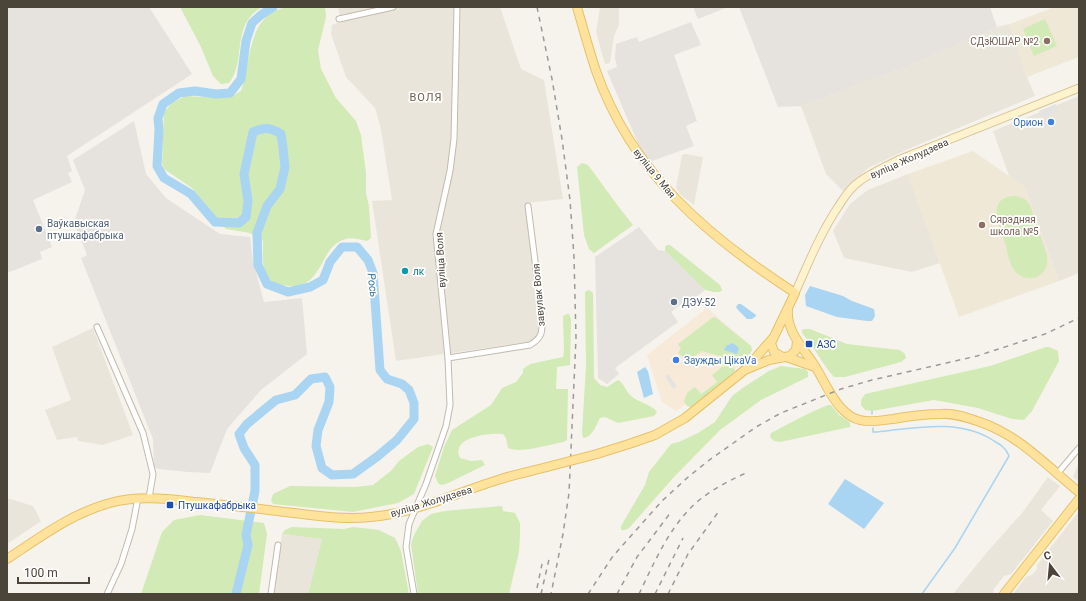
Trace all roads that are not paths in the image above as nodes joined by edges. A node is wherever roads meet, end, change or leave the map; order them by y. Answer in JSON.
{"nodes":[{"id":1,"x":393,"y":7,"type":"edge"},
{"id":2,"x":457,"y":7,"type":"edge"},
{"id":3,"x":577,"y":7,"type":"edge"},
{"id":4,"x":339,"y":19,"type":"dead end"},
{"id":5,"x":1079,"y":88,"type":"edge"},
{"id":6,"x":528,"y":206,"type":"dead end"},
{"id":7,"x":795,"y":292,"type":"junction"},
{"id":8,"x":788,"y":309,"type":"junction"},
{"id":9,"x":97,"y":327,"type":"dead end"},
{"id":10,"x":795,"y":337,"type":"junction"},
{"id":11,"x":772,"y":338,"type":"junction"},
{"id":12,"x":785,"y":357,"type":"junction"},
{"id":13,"x":448,"y":358,"type":"junction"},
{"id":14,"x":815,"y":367,"type":"junction"},
{"id":15,"x":746,"y":369,"type":"junction"},
{"id":16,"x":1079,"y":448,"type":"edge"},
{"id":17,"x":1057,"y":474,"type":"junction"},
{"id":18,"x":1079,"y":492,"type":"edge"},
{"id":19,"x":138,"y":498,"type":"junction"},
{"id":20,"x":149,"y":498,"type":"junction"},
{"id":21,"x":1079,"y":498,"type":"edge"},
{"id":22,"x":415,"y":508,"type":"junction"},
{"id":23,"x":278,"y":545,"type":"dead end"},
{"id":24,"x":7,"y":559,"type":"edge"},
{"id":25,"x":107,"y":594,"type":"edge"},
{"id":26,"x":271,"y":594,"type":"edge"},
{"id":27,"x":414,"y":594,"type":"edge"},
{"id":28,"x":1004,"y":594,"type":"edge"}],
"edges":[{"from":1,"to":4,"type":"street"},
{"from":2,"to":13,"type":"street","name":"вуліца Воля"},
{"from":3,"to":7,"type":"main road","name":"вуліца 9 Мая"},
{"from":5,"to":7,"type":"main road","name":"вуліца Жолудзева"},
{"from":6,"to":13,"type":"street","name":"завулак Воля"},
{"from":7,"to":8,"type":"main road"},
{"from":8,"to":10,"type":"main road"},
{"from":8,"to":11,"type":"main road"},
{"from":9,"to":20,"type":"street"},
{"from":10,"to":11,"type":"main road"},
{"from":10,"to":12,"type":"main road"},
{"from":10,"to":14,"type":"main road"},
{"from":11,"to":12,"type":"main road"},
{"from":11,"to":15,"type":"main road"},
{"from":12,"to":14,"type":"main road"},
{"from":12,"to":15,"type":"main road"},
{"from":13,"to":22,"type":"street","name":"вуліца Воля"},
{"from":14,"to":17,"type":"main road"},
{"from":15,"to":22,"type":"main road","name":"вуліца Жолудзева","bridge":true},
{"from":16,"to":17,"type":"street"},
{"from":17,"to":18,"type":"main road"},
{"from":19,"to":20,"type":"main road","name":"вуліца Жолудзева"},
{"from":19,"to":24,"type":"main road","name":"вуліца Жолудзева"},
{"from":19,"to":25,"type":"street"},
{"from":20,"to":22,"type":"main road","name":"вуліца Жолудзева"},
{"from":21,"to":28,"type":"main road"},
{"from":22,"to":27,"type":"street","name":"вуліца Воля"},
{"from":23,"to":26,"type":"street"}]}
